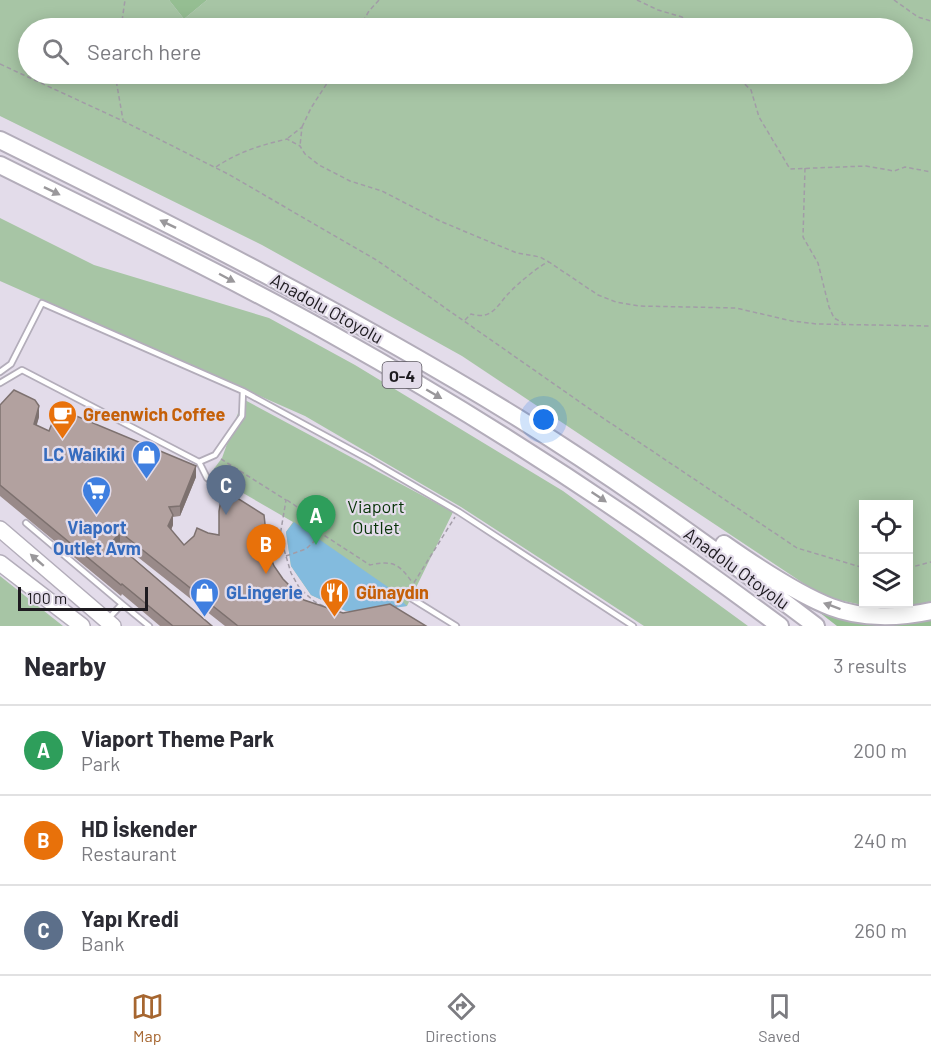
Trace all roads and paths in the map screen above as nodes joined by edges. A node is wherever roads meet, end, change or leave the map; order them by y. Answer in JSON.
{"nodes":[{"id":1,"x":125,"y":0,"type":"edge"},
{"id":2,"x":379,"y":0,"type":"edge"},
{"id":3,"x":637,"y":0,"type":"edge"},
{"id":4,"x":894,"y":0,"type":"edge"},
{"id":5,"x":122,"y":18,"type":"edge"},
{"id":6,"x":365,"y":18,"type":"edge"},
{"id":7,"x":683,"y":18,"type":"edge"},
{"id":8,"x":931,"y":21,"type":"edge"},
{"id":9,"x":0,"y":64,"type":"edge"},
{"id":10,"x":18,"y":72,"type":"edge"},
{"id":11,"x":43,"y":84,"type":"edge"},
{"id":12,"x":117,"y":84,"type":"edge"},
{"id":13,"x":327,"y":84,"type":"edge"},
{"id":14,"x":745,"y":84,"type":"edge"},
{"id":15,"x":123,"y":121,"type":"junction"},
{"id":16,"x":302,"y":127,"type":"junction"},
{"id":17,"x":286,"y":139,"type":"junction"},
{"id":18,"x":0,"y":140,"type":"edge"},
{"id":19,"x":300,"y":146,"type":"junction"},
{"id":20,"x":0,"y":165,"type":"edge"},
{"id":21,"x":805,"y":167,"type":"junction"},
{"id":22,"x":215,"y":168,"type":"junction"},
{"id":23,"x":931,"y":172,"type":"edge"},
{"id":24,"x":549,"y":262,"type":"junction"},
{"id":25,"x":464,"y":321,"type":"junction"},
{"id":26,"x":843,"y":323,"type":"junction"},
{"id":27,"x":931,"y":326,"type":"edge"},
{"id":28,"x":0,"y":372,"type":"edge"},
{"id":29,"x":0,"y":383,"type":"edge"},
{"id":30,"x":243,"y":391,"type":"junction"},
{"id":31,"x":215,"y":455,"type":"junction"},
{"id":32,"x":584,"y":460,"type":"junction"},
{"id":33,"x":199,"y":462,"type":"junction"},
{"id":34,"x":231,"y":494,"type":"edge"},
{"id":35,"x":286,"y":500,"type":"junction"},
{"id":36,"x":459,"y":512,"type":"junction"},
{"id":37,"x":26,"y":523,"type":"dead end"},
{"id":38,"x":3,"y":534,"type":"edge"},
{"id":39,"x":322,"y":534,"type":"junction"},
{"id":40,"x":286,"y":556,"type":"junction"},
{"id":41,"x":931,"y":562,"type":"edge"},
{"id":42,"x":0,"y":563,"type":"edge"},
{"id":43,"x":859,"y":567,"type":"edge"},
{"id":44,"x":913,"y":567,"type":"edge"},
{"id":45,"x":413,"y":583,"type":"junction"},
{"id":46,"x":406,"y":595,"type":"junction"},
{"id":47,"x":122,"y":604,"type":"junction"},
{"id":48,"x":392,"y":610,"type":"edge"},
{"id":49,"x":931,"y":611,"type":"edge"},
{"id":50,"x":337,"y":612,"type":"edge"},
{"id":51,"x":110,"y":623,"type":"edge"},
{"id":52,"x":81,"y":626,"type":"edge"},
{"id":53,"x":150,"y":626,"type":"edge"},
{"id":54,"x":456,"y":626,"type":"edge"},
{"id":55,"x":633,"y":626,"type":"edge"},
{"id":56,"x":780,"y":626,"type":"edge"},
{"id":57,"x":816,"y":626,"type":"edge"}],
"edges":[{"from":1,"to":5,"type":"path"},
{"from":2,"to":6,"type":"path"},
{"from":3,"to":7,"type":"path"},
{"from":4,"to":8,"type":"path"},
{"from":9,"to":10,"type":"path"},
{"from":11,"to":15,"type":"path"},
{"from":12,"to":15,"type":"path"},
{"from":13,"to":16,"type":"path"},
{"from":14,"to":21,"type":"path"},
{"from":15,"to":22,"type":"path"},
{"from":16,"to":17,"type":"path"},
{"from":16,"to":19,"type":"path"},
{"from":17,"to":19,"type":"path"},
{"from":17,"to":22,"type":"path"},
{"from":32,"to":18,"type":"highway","name":"Anadolu Otoyolu","number":"O-4","one_way":true},
{"from":19,"to":24,"type":"path"},
{"from":20,"to":56,"type":"highway","name":"Anadolu Otoyolu","number":"O-4","one_way":true},
{"from":21,"to":23,"type":"path"},
{"from":21,"to":26,"type":"path"},
{"from":22,"to":25,"type":"path"},
{"from":24,"to":25,"type":"path"},
{"from":24,"to":26,"type":"path"},
{"from":25,"to":43,"type":"path"},
{"from":26,"to":27,"type":"path"},
{"from":28,"to":30,"type":"lane"},
{"from":29,"to":33,"type":"lane"},
{"from":30,"to":31,"type":"lane"},
{"from":30,"to":36,"type":"lane"},
{"from":31,"to":33,"type":"lane"},
{"from":31,"to":35,"type":"path"},
{"from":49,"to":32,"type":"highway","one_way":true},
{"from":32,"to":57,"type":"highway","name":"Anadolu Otoyolu","number":"O-4"},
{"from":33,"to":34,"type":"lane"},
{"from":35,"to":39,"type":"path"},
{"from":35,"to":40,"type":"path"},
{"from":36,"to":45,"type":"path"},
{"from":36,"to":55,"type":"lane"},
{"from":37,"to":47,"type":"lane"},
{"from":51,"to":38,"type":"main road","one_way":true},
{"from":39,"to":40,"type":"path"},
{"from":39,"to":45,"type":"path"},
{"from":40,"to":50,"type":"path"},
{"from":41,"to":44,"type":"path"},
{"from":42,"to":52,"type":"main road"},
{"from":45,"to":46,"type":"path"},
{"from":46,"to":48,"type":"path"},
{"from":46,"to":54,"type":"lane"},
{"from":47,"to":51,"type":"lane"},
{"from":47,"to":53,"type":"lane"}]}
